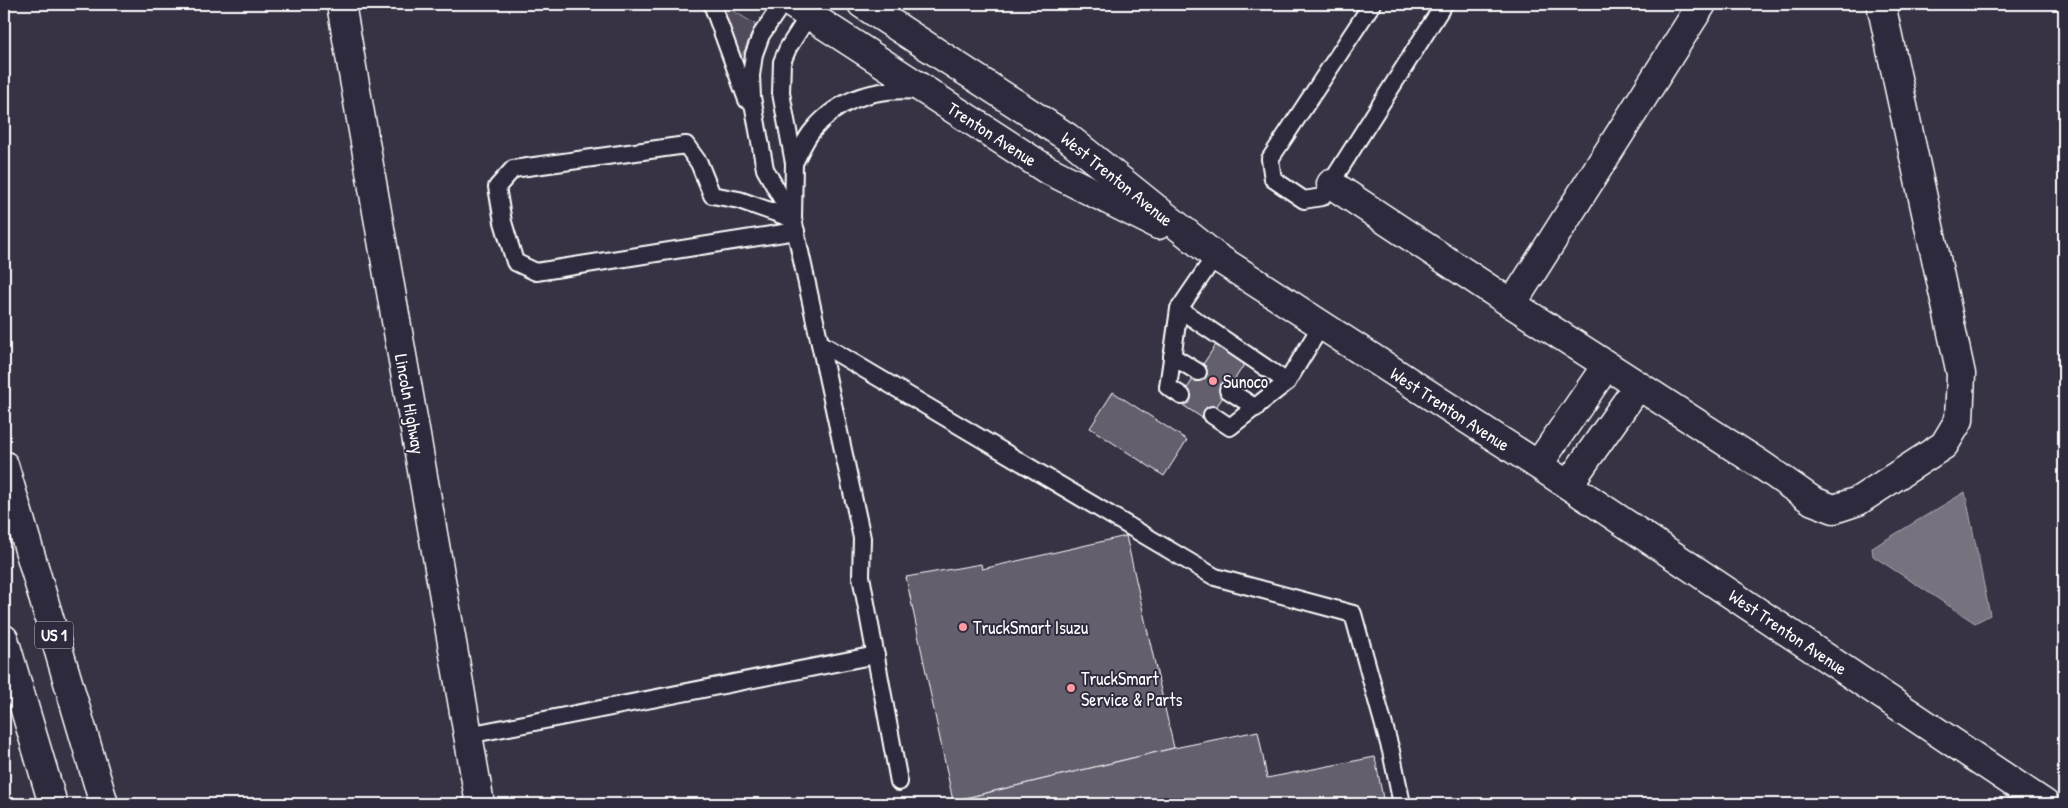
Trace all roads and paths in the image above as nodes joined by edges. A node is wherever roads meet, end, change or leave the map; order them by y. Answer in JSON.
{"nodes":[{"id":1,"x":341,"y":4,"type":"edge"},
{"id":2,"x":712,"y":4,"type":"edge"},
{"id":3,"x":782,"y":4,"type":"edge"},
{"id":4,"x":862,"y":4,"type":"edge"},
{"id":5,"x":1372,"y":4,"type":"edge"},
{"id":6,"x":1444,"y":4,"type":"edge"},
{"id":7,"x":1702,"y":4,"type":"edge"},
{"id":8,"x":1881,"y":4,"type":"edge"},
{"id":9,"x":804,"y":7,"type":"edge"},
{"id":10,"x":926,"y":91,"type":"junction"},
{"id":11,"x":759,"y":132,"type":"junction"},
{"id":12,"x":794,"y":163,"type":"junction"},
{"id":13,"x":1331,"y":184,"type":"junction"},
{"id":14,"x":794,"y":225,"type":"junction"},
{"id":15,"x":1208,"y":251,"type":"junction"},
{"id":16,"x":1512,"y":304,"type":"junction"},
{"id":17,"x":1179,"y":309,"type":"junction"},
{"id":18,"x":1322,"y":326,"type":"junction"},
{"id":19,"x":820,"y":343,"type":"junction"},
{"id":20,"x":1172,"y":356,"type":"junction"},
{"id":21,"x":1606,"y":366,"type":"junction"},
{"id":22,"x":1198,"y":372,"type":"dead end"},
{"id":23,"x":1286,"y":382,"type":"junction"},
{"id":24,"x":1638,"y":386,"type":"junction"},
{"id":25,"x":1228,"y":390,"type":"dead end"},
{"id":26,"x":1182,"y":396,"type":"dead end"},
{"id":27,"x":1256,"y":408,"type":"junction"},
{"id":28,"x":1212,"y":415,"type":"dead end"},
{"id":29,"x":4,"y":465,"type":"edge"},
{"id":30,"x":1538,"y":466,"type":"junction"},
{"id":31,"x":1568,"y":486,"type":"junction"},
{"id":32,"x":4,"y":639,"type":"edge"},
{"id":33,"x":876,"y":655,"type":"junction"},
{"id":34,"x":468,"y":735,"type":"junction"},
{"id":35,"x":899,"y":782,"type":"dead end"},
{"id":36,"x":53,"y":804,"type":"edge"},
{"id":37,"x":104,"y":804,"type":"edge"},
{"id":38,"x":480,"y":804,"type":"edge"},
{"id":39,"x":1402,"y":804,"type":"edge"},
{"id":40,"x":2045,"y":804,"type":"edge"}],
"edges":[{"from":1,"to":34,"type":"main road","name":"Lincoln Highway"},
{"from":2,"to":11,"type":"lane"},
{"from":3,"to":11,"type":"lane"},
{"from":4,"to":15,"type":"main road","name":"West Trenton Avenue"},
{"from":5,"to":13,"type":"lane"},
{"from":6,"to":13,"type":"lane"},
{"from":7,"to":16,"type":"main road"},
{"from":8,"to":24,"type":"main road"},
{"from":9,"to":10,"type":"main road","name":"Trenton Avenue"},
{"from":9,"to":12,"type":"lane"},
{"from":10,"to":12,"type":"lane"},
{"from":10,"to":15,"type":"main road","name":"Trenton Avenue"},
{"from":11,"to":14,"type":"lane"},
{"from":12,"to":14,"type":"lane"},
{"from":13,"to":16,"type":"main road"},
{"from":14,"to":14,"type":"lane"},
{"from":14,"to":19,"type":"lane"},
{"from":15,"to":17,"type":"lane"},
{"from":15,"to":18,"type":"main road","name":"West Trenton Avenue"},
{"from":16,"to":21,"type":"main road"},
{"from":17,"to":20,"type":"lane"},
{"from":17,"to":23,"type":"lane"},
{"from":18,"to":23,"type":"lane"},
{"from":18,"to":30,"type":"main road","name":"West Trenton Avenue"},
{"from":19,"to":33,"type":"lane"},
{"from":19,"to":39,"type":"lane"},
{"from":20,"to":22,"type":"lane"},
{"from":20,"to":26,"type":"lane"},
{"from":21,"to":24,"type":"main road"},
{"from":21,"to":30,"type":"main road"},
{"from":23,"to":27,"type":"lane"},
{"from":24,"to":31,"type":"main road"},
{"from":25,"to":27,"type":"lane"},
{"from":27,"to":28,"type":"lane"},
{"from":29,"to":37,"type":"main road","number":"US 1"},
{"from":30,"to":31,"type":"main road","name":"West Trenton Avenue"},
{"from":31,"to":40,"type":"main road","name":"West Trenton Avenue"},
{"from":32,"to":36,"type":"main road"},
{"from":33,"to":34,"type":"lane"},
{"from":33,"to":35,"type":"lane"},
{"from":34,"to":38,"type":"main road","name":"Lincoln Highway"}]}
